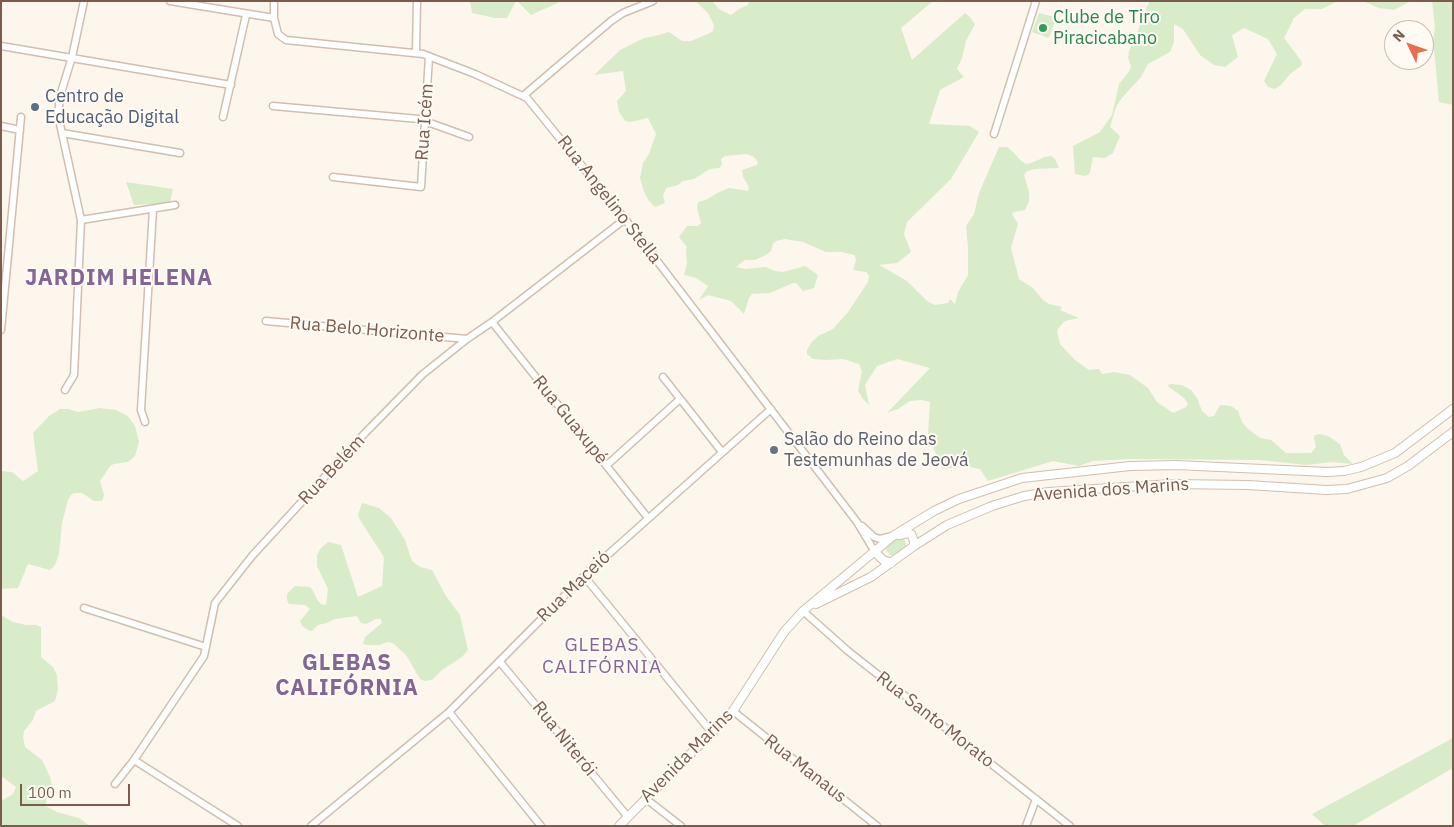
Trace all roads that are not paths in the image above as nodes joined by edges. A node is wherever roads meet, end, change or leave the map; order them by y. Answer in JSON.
{"nodes":[{"id":1,"x":84,"y":1,"type":"edge"},
{"id":2,"x":170,"y":1,"type":"edge"},
{"id":3,"x":274,"y":1,"type":"edge"},
{"id":4,"x":417,"y":1,"type":"edge"},
{"id":5,"x":653,"y":1,"type":"edge"},
{"id":6,"x":1036,"y":1,"type":"edge"},
{"id":7,"x":246,"y":15,"type":"junction"},
{"id":8,"x":274,"y":18,"type":"junction"},
{"id":9,"x":1,"y":46,"type":"edge"},
{"id":10,"x":416,"y":52,"type":"junction"},
{"id":11,"x":429,"y":56,"type":"junction"},
{"id":12,"x":72,"y":57,"type":"junction"},
{"id":13,"x":231,"y":85,"type":"junction"},
{"id":14,"x":523,"y":96,"type":"junction"},
{"id":15,"x":273,"y":106,"type":"dead end"},
{"id":16,"x":21,"y":117,"type":"dead end"},
{"id":17,"x":224,"y":117,"type":"dead end"},
{"id":18,"x":425,"y":122,"type":"junction"},
{"id":19,"x":1,"y":126,"type":"edge"},
{"id":20,"x":20,"y":130,"type":"junction"},
{"id":21,"x":62,"y":133,"type":"junction"},
{"id":22,"x":994,"y":134,"type":"dead end"},
{"id":23,"x":469,"y":137,"type":"dead end"},
{"id":24,"x":180,"y":153,"type":"dead end"},
{"id":25,"x":333,"y":178,"type":"dead end"},
{"id":26,"x":175,"y":205,"type":"dead end"},
{"id":27,"x":153,"y":208,"type":"junction"},
{"id":28,"x":625,"y":219,"type":"junction"},
{"id":29,"x":81,"y":220,"type":"junction"},
{"id":30,"x":3,"y":305,"type":"edge"},
{"id":31,"x":266,"y":321,"type":"dead end"},
{"id":32,"x":492,"y":322,"type":"junction"},
{"id":33,"x":1,"y":330,"type":"edge"},
{"id":34,"x":467,"y":339,"type":"junction"},
{"id":35,"x":663,"y":377,"type":"dead end"},
{"id":36,"x":65,"y":390,"type":"dead end"},
{"id":37,"x":680,"y":399,"type":"junction"},
{"id":38,"x":1453,"y":409,"type":"edge"},
{"id":39,"x":771,"y":410,"type":"junction"},
{"id":40,"x":145,"y":422,"type":"dead end"},
{"id":41,"x":1453,"y":432,"type":"edge"},
{"id":42,"x":722,"y":452,"type":"junction"},
{"id":43,"x":607,"y":465,"type":"junction"},
{"id":44,"x":648,"y":518,"type":"junction"},
{"id":45,"x":857,"y":522,"type":"junction"},
{"id":46,"x":893,"y":536,"type":"junction"},
{"id":47,"x":914,"y":546,"type":"junction"},
{"id":48,"x":875,"y":552,"type":"junction"},
{"id":49,"x":892,"y":563,"type":"junction"},
{"id":50,"x":584,"y":576,"type":"junction"},
{"id":51,"x":84,"y":608,"type":"dead end"},
{"id":52,"x":803,"y":611,"type":"junction"},
{"id":53,"x":206,"y":647,"type":"junction"},
{"id":54,"x":500,"y":662,"type":"junction"},
{"id":55,"x":734,"y":711,"type":"junction"},
{"id":56,"x":450,"y":712,"type":"junction"},
{"id":57,"x":713,"y":734,"type":"junction"},
{"id":58,"x":134,"y":760,"type":"junction"},
{"id":59,"x":115,"y":784,"type":"dead end"},
{"id":60,"x":646,"y":798,"type":"junction"},
{"id":61,"x":1036,"y":800,"type":"junction"},
{"id":62,"x":628,"y":817,"type":"junction"},
{"id":63,"x":238,"y":826,"type":"edge"},
{"id":64,"x":311,"y":826,"type":"edge"},
{"id":65,"x":541,"y":826,"type":"edge"},
{"id":66,"x":619,"y":826,"type":"edge"},
{"id":67,"x":681,"y":826,"type":"edge"},
{"id":68,"x":877,"y":826,"type":"edge"},
{"id":69,"x":1026,"y":826,"type":"edge"},
{"id":70,"x":1070,"y":826,"type":"edge"}],
"edges":[{"from":1,"to":12,"type":"street"},
{"from":2,"to":7,"type":"street"},
{"from":3,"to":8,"type":"street"},
{"from":4,"to":10,"type":"street"},
{"from":5,"to":14,"type":"street"},
{"from":6,"to":22,"type":"street"},
{"from":7,"to":8,"type":"street"},
{"from":7,"to":13,"type":"street"},
{"from":8,"to":10,"type":"street","name":"Rua Angelino Stella"},
{"from":9,"to":12,"type":"street"},
{"from":10,"to":11,"type":"street","name":"Rua Angelino Stella"},
{"from":11,"to":14,"type":"street","name":"Rua Angelino Stella"},
{"from":11,"to":18,"type":"street","name":"Rua Icém"},
{"from":12,"to":13,"type":"street"},
{"from":12,"to":21,"type":"street"},
{"from":13,"to":17,"type":"street"},
{"from":14,"to":28,"type":"street","name":"Rua Angelino Stella"},
{"from":15,"to":18,"type":"street"},
{"from":16,"to":20,"type":"street"},
{"from":18,"to":23,"type":"street"},
{"from":18,"to":25,"type":"street","name":"Rua Icém"},
{"from":19,"to":20,"type":"street"},
{"from":20,"to":30,"type":"street"},
{"from":21,"to":24,"type":"street"},
{"from":21,"to":29,"type":"street"},
{"from":26,"to":27,"type":"street"},
{"from":27,"to":29,"type":"street"},
{"from":27,"to":40,"type":"street"},
{"from":28,"to":32,"type":"street","name":"Rua Belém"},
{"from":28,"to":39,"type":"street","name":"Rua Angelino Stella"},
{"from":29,"to":36,"type":"street"},
{"from":30,"to":33,"type":"street"},
{"from":31,"to":34,"type":"street","name":"Rua Belo Horizonte"},
{"from":32,"to":34,"type":"street","name":"Rua Belém"},
{"from":32,"to":43,"type":"street","name":"Rua Guaxupé"},
{"from":34,"to":53,"type":"street","name":"Rua Belém"},
{"from":35,"to":37,"type":"street"},
{"from":37,"to":42,"type":"street"},
{"from":37,"to":43,"type":"street"},
{"from":38,"to":46,"type":"street","name":"Avenida dos Marins"},
{"from":39,"to":42,"type":"street","name":"Rua Maceió"},
{"from":39,"to":45,"type":"street","name":"Rua Angelino Stella"},
{"from":41,"to":47,"type":"street","name":"Avenida dos Marins"},
{"from":42,"to":44,"type":"street","name":"Rua Maceió"},
{"from":43,"to":44,"type":"street","name":"Rua Guaxupé"},
{"from":44,"to":50,"type":"street","name":"Rua Maceió"},
{"from":45,"to":46,"type":"street"},
{"from":45,"to":48,"type":"street"},
{"from":46,"to":47,"type":"street"},
{"from":46,"to":48,"type":"street","name":"Avenida dos Marins"},
{"from":47,"to":49,"type":"street","name":"Avenida dos Marins"},
{"from":48,"to":49,"type":"street"},
{"from":48,"to":52,"type":"street","name":"Avenida dos Marins"},
{"from":49,"to":52,"type":"street","name":"Avenida dos Marins"},
{"from":50,"to":54,"type":"street","name":"Rua Maceió"},
{"from":50,"to":57,"type":"street"},
{"from":51,"to":53,"type":"street"},
{"from":52,"to":55,"type":"street","name":"Avenida Marins"},
{"from":52,"to":61,"type":"street","name":"Rua Santo Morato"},
{"from":53,"to":58,"type":"street","name":"Rua Belém"},
{"from":54,"to":56,"type":"street","name":"Rua Maceió"},
{"from":54,"to":62,"type":"street","name":"Rua Niterói"},
{"from":55,"to":57,"type":"street","name":"Avenida Marins"},
{"from":55,"to":68,"type":"street","name":"Rua Manaus"},
{"from":56,"to":64,"type":"street","name":"Rua Maceió"},
{"from":56,"to":65,"type":"street"},
{"from":57,"to":60,"type":"street","name":"Avenida Marins"},
{"from":58,"to":59,"type":"street","name":"Rua Belém"},
{"from":58,"to":63,"type":"street"},
{"from":60,"to":62,"type":"street","name":"Avenida Marins"},
{"from":60,"to":67,"type":"street"},
{"from":61,"to":69,"type":"street"},
{"from":61,"to":70,"type":"street","name":"Rua Santo Morato"},
{"from":62,"to":66,"type":"street","name":"Avenida Marins"}]}
